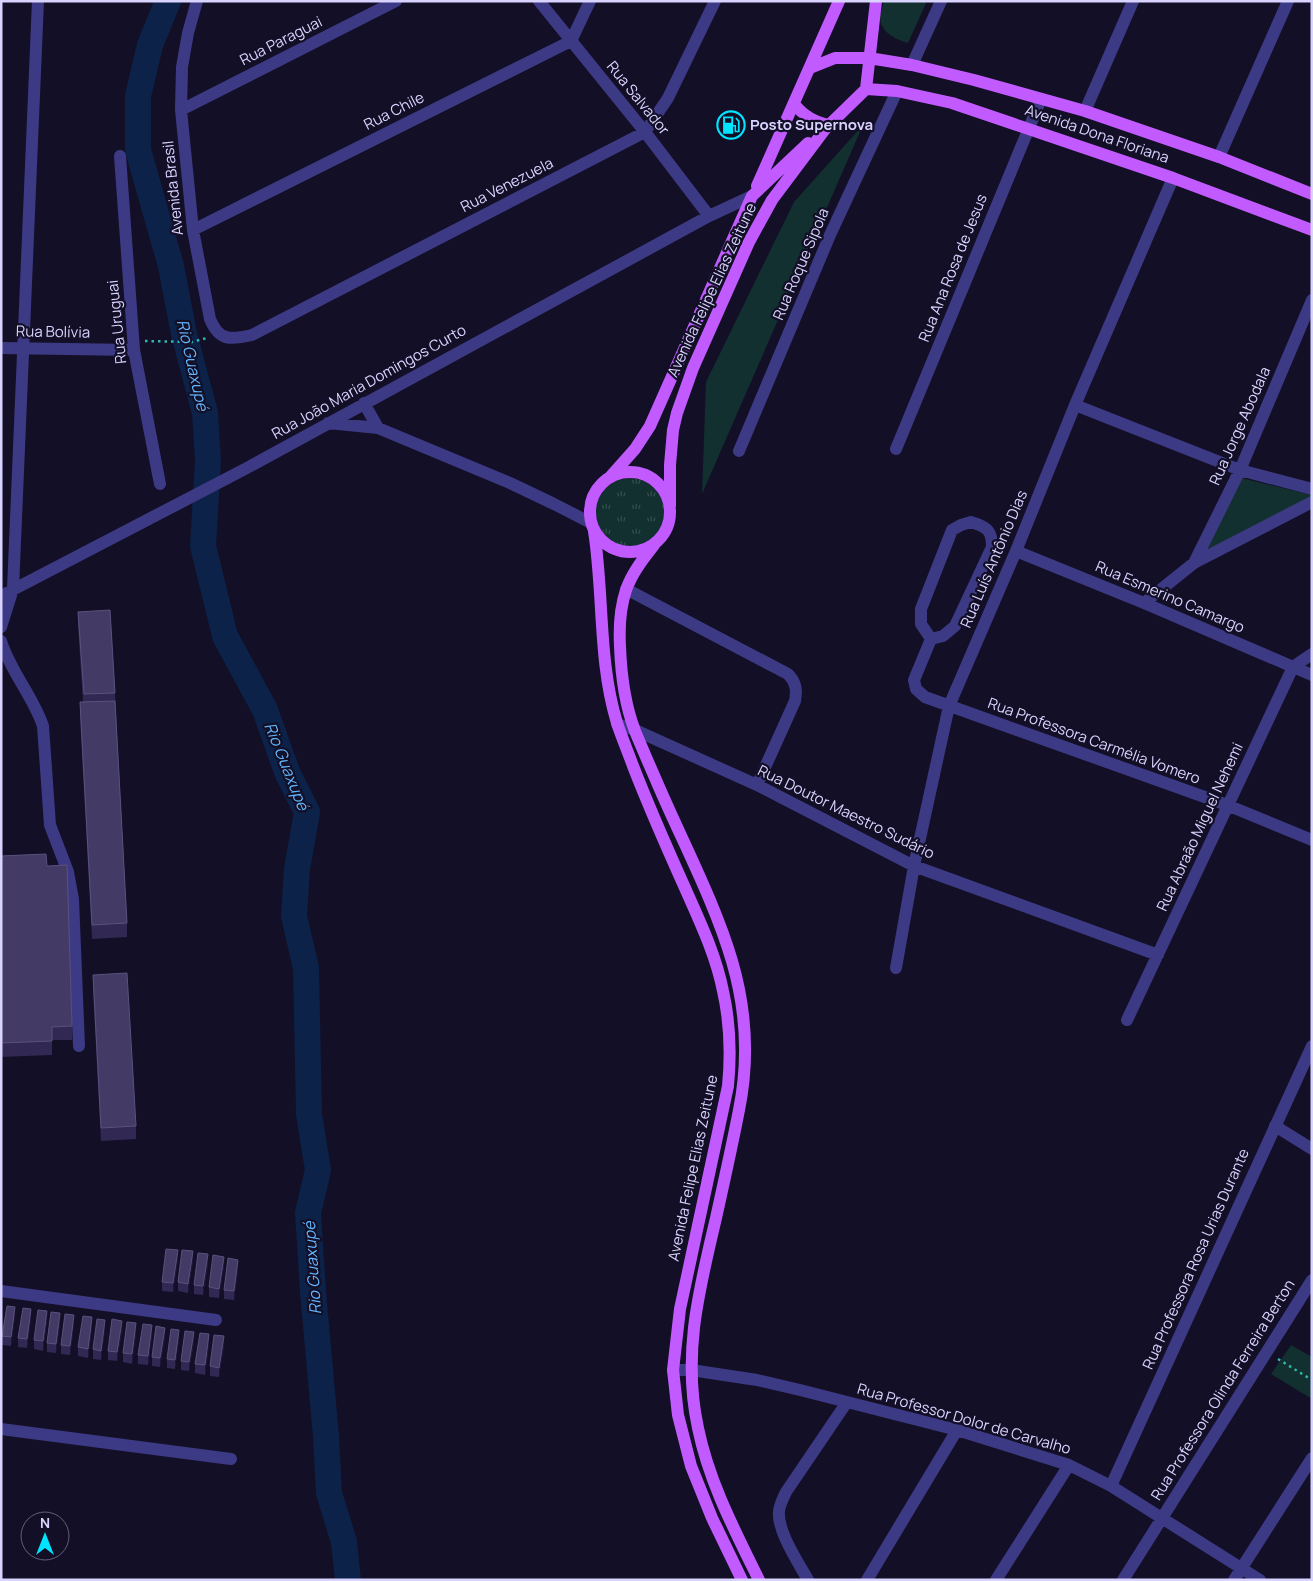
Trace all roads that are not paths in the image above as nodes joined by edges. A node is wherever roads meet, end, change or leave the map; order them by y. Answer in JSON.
{"nodes":[{"id":1,"x":38,"y":1,"type":"edge"},
{"id":2,"x":197,"y":1,"type":"edge"},
{"id":3,"x":396,"y":1,"type":"edge"},
{"id":4,"x":539,"y":1,"type":"edge"},
{"id":5,"x":590,"y":1,"type":"edge"},
{"id":6,"x":715,"y":1,"type":"edge"},
{"id":7,"x":839,"y":1,"type":"edge"},
{"id":8,"x":876,"y":1,"type":"edge"},
{"id":9,"x":941,"y":1,"type":"edge"},
{"id":10,"x":1134,"y":1,"type":"edge"},
{"id":11,"x":1288,"y":1,"type":"edge"},
{"id":12,"x":571,"y":41,"type":"junction"},
{"id":13,"x":869,"y":58,"type":"junction"},
{"id":14,"x":912,"y":65,"type":"junction"},
{"id":15,"x":810,"y":68,"type":"junction"},
{"id":16,"x":866,"y":89,"type":"junction"},
{"id":17,"x":897,"y":91,"type":"junction"},
{"id":18,"x":1041,"y":99,"type":"junction"},
{"id":19,"x":794,"y":104,"type":"junction"},
{"id":20,"x":180,"y":110,"type":"junction"},
{"id":21,"x":1085,"y":111,"type":"junction"},
{"id":22,"x":828,"y":127,"type":"junction"},
{"id":23,"x":1029,"y":128,"type":"junction"},
{"id":24,"x":645,"y":132,"type":"junction"},
{"id":25,"x":120,"y":156,"type":"dead end"},
{"id":26,"x":1219,"y":157,"type":"junction"},
{"id":27,"x":1173,"y":178,"type":"junction"},
{"id":28,"x":1312,"y":194,"type":"edge"},
{"id":29,"x":752,"y":196,"type":"junction"},
{"id":30,"x":709,"y":216,"type":"junction"},
{"id":31,"x":193,"y":230,"type":"junction"},
{"id":32,"x":1312,"y":230,"type":"edge"},
{"id":33,"x":1312,"y":300,"type":"edge"},
{"id":34,"x":252,"y":335,"type":"joint"},
{"id":35,"x":134,"y":345,"type":"junction"},
{"id":36,"x":1,"y":348,"type":"edge"},
{"id":37,"x":23,"y":348,"type":"junction"},
{"id":38,"x":364,"y":403,"type":"junction"},
{"id":39,"x":1074,"y":405,"type":"junction"},
{"id":40,"x":328,"y":424,"type":"junction"},
{"id":41,"x":378,"y":428,"type":"junction"},
{"id":42,"x":896,"y":449,"type":"dead end"},
{"id":43,"x":739,"y":450,"type":"dead end"},
{"id":44,"x":1240,"y":470,"type":"junction"},
{"id":45,"x":611,"y":476,"type":"junction"},
{"id":46,"x":160,"y":484,"type":"dead end"},
{"id":47,"x":1312,"y":489,"type":"edge"},
{"id":48,"x":1312,"y":502,"type":"edge"},
{"id":49,"x":670,"y":506,"type":"junction"},
{"id":50,"x":592,"y":527,"type":"junction"},
{"id":51,"x":654,"y":545,"type":"junction"},
{"id":52,"x":1016,"y":551,"type":"junction"},
{"id":53,"x":1194,"y":564,"type":"junction"},
{"id":54,"x":626,"y":589,"type":"junction"},
{"id":55,"x":7,"y":593,"type":"edge"},
{"id":56,"x":1144,"y":603,"type":"junction"},
{"id":57,"x":1,"y":627,"type":"edge"},
{"id":58,"x":931,"y":638,"type":"junction"},
{"id":59,"x":1,"y":641,"type":"edge"},
{"id":60,"x":1312,"y":654,"type":"edge"},
{"id":61,"x":1293,"y":667,"type":"junction"},
{"id":62,"x":1312,"y":675,"type":"edge"},
{"id":63,"x":949,"y":706,"type":"junction"},
{"id":64,"x":617,"y":724,"type":"junction"},
{"id":65,"x":635,"y":730,"type":"junction"},
{"id":66,"x":756,"y":785,"type":"junction"},
{"id":67,"x":1227,"y":806,"type":"junction"},
{"id":68,"x":1312,"y":840,"type":"edge"},
{"id":69,"x":914,"y":866,"type":"junction"},
{"id":70,"x":1158,"y":955,"type":"junction"},
{"id":71,"x":896,"y":968,"type":"dead end"},
{"id":72,"x":1127,"y":1020,"type":"dead end"},
{"id":73,"x":79,"y":1046,"type":"dead end"},
{"id":74,"x":1312,"y":1046,"type":"edge"},
{"id":75,"x":1275,"y":1126,"type":"junction"},
{"id":76,"x":1312,"y":1149,"type":"edge"},
{"id":77,"x":1312,"y":1280,"type":"edge"},
{"id":78,"x":1,"y":1291,"type":"edge"},
{"id":79,"x":216,"y":1320,"type":"dead end"},
{"id":80,"x":673,"y":1370,"type":"junction"},
{"id":81,"x":691,"y":1370,"type":"junction"},
{"id":82,"x":847,"y":1402,"type":"junction"},
{"id":83,"x":1,"y":1428,"type":"edge"},
{"id":84,"x":957,"y":1430,"type":"junction"},
{"id":85,"x":1312,"y":1458,"type":"edge"},
{"id":86,"x":231,"y":1460,"type":"dead end"},
{"id":87,"x":1069,"y":1465,"type":"junction"},
{"id":88,"x":1111,"y":1486,"type":"junction"},
{"id":89,"x":1161,"y":1518,"type":"junction"},
{"id":90,"x":1242,"y":1568,"type":"junction"},
{"id":91,"x":742,"y":1580,"type":"edge"},
{"id":92,"x":759,"y":1580,"type":"edge"},
{"id":93,"x":808,"y":1580,"type":"edge"},
{"id":94,"x":867,"y":1580,"type":"edge"},
{"id":95,"x":996,"y":1580,"type":"edge"},
{"id":96,"x":1123,"y":1580,"type":"edge"},
{"id":97,"x":1234,"y":1580,"type":"edge"},
{"id":98,"x":1260,"y":1580,"type":"edge"}],
"edges":[{"from":1,"to":37,"type":"street"},
{"from":2,"to":20,"type":"street","name":"Avenida Brasil"},
{"from":3,"to":20,"type":"street","name":"Rua Paraguai"},
{"from":4,"to":12,"type":"street","name":"Rua Salvador"},
{"from":5,"to":12,"type":"street"},
{"from":6,"to":24,"type":"street","name":"Rua Venezuela"},
{"from":7,"to":15,"type":"main road","name":"Avenida Felipe Elias Zeitune"},
{"from":8,"to":13,"type":"main road"},
{"from":9,"to":14,"type":"street"},
{"from":10,"to":21,"type":"street"},
{"from":11,"to":26,"type":"street"},
{"from":12,"to":24,"type":"street","name":"Rua Salvador"},
{"from":12,"to":31,"type":"street","name":"Rua Chile"},
{"from":13,"to":14,"type":"main road","name":"Avenida Dona Floriana"},
{"from":13,"to":15,"type":"main road","name":"Avenida Dona Floriana"},
{"from":13,"to":16,"type":"main road"},
{"from":14,"to":18,"type":"main road","name":"Avenida Dona Floriana"},
{"from":15,"to":19,"type":"main road","name":"Avenida Felipe Elias Zeitune"},
{"from":16,"to":17,"type":"main road","name":"Avenida Dona Floriana"},
{"from":16,"to":22,"type":"main road","name":"Avenida Felipe Elias Zeitune"},
{"from":17,"to":23,"type":"main road","name":"Avenida Dona Floriana"},
{"from":17,"to":43,"type":"street","name":"Rua Roque Sipola"},
{"from":18,"to":21,"type":"main road","name":"Avenida Dona Floriana"},
{"from":18,"to":23,"type":"street","name":"Rua Ana Rosa de Jesus"},
{"from":19,"to":22,"type":"main road"},
{"from":19,"to":29,"type":"main road","name":"Avenida Felipe Elias Zeitune"},
{"from":20,"to":31,"type":"street","name":"Avenida Brasil"},
{"from":21,"to":26,"type":"main road","name":"Avenida Dona Floriana"},
{"from":22,"to":29,"type":"main road"},
{"from":22,"to":49,"type":"main road","name":"Avenida Felipe Elias Zeitune"},
{"from":23,"to":27,"type":"main road","name":"Avenida Dona Floriana"},
{"from":23,"to":42,"type":"street","name":"Rua Ana Rosa de Jesus"},
{"from":24,"to":30,"type":"street","name":"Rua Salvador"},
{"from":24,"to":34,"type":"street","name":"Rua Venezuela"},
{"from":25,"to":35,"type":"street","name":"Rua Uruguai"},
{"from":26,"to":28,"type":"main road","name":"Avenida Dona Floriana"},
{"from":27,"to":32,"type":"main road","name":"Avenida Dona Floriana"},
{"from":27,"to":39,"type":"street","name":"Rua Luís Antônio Dias"},
{"from":29,"to":30,"type":"street","name":"Rua João Maria Domingos Curto"},
{"from":29,"to":45,"type":"main road","name":"Avenida Felipe Elias Zeitune"},
{"from":30,"to":38,"type":"street","name":"Rua João Maria Domingos Curto"},
{"from":31,"to":34,"type":"street","name":"Avenida Brasil"},
{"from":33,"to":44,"type":"street","name":"Rua Jorge Abodala"},
{"from":35,"to":37,"type":"street","name":"Rua Bolívia"},
{"from":35,"to":46,"type":"street","name":"Rua Uruguai"},
{"from":36,"to":37,"type":"street","name":"Rua Bolívia"},
{"from":37,"to":55,"type":"street"},
{"from":38,"to":40,"type":"street","name":"Rua João Maria Domingos Curto"},
{"from":38,"to":41,"type":"street"},
{"from":39,"to":44,"type":"street"},
{"from":39,"to":52,"type":"street","name":"Rua Luís Antônio Dias"},
{"from":40,"to":41,"type":"street"},
{"from":40,"to":55,"type":"street","name":"Rua João Maria Domingos Curto"},
{"from":41,"to":50,"type":"street"},
{"from":44,"to":47,"type":"street"},
{"from":44,"to":53,"type":"street","name":"Rua Jorge Abodala"},
{"from":45,"to":49,"type":"main road"},
{"from":45,"to":50,"type":"main road"},
{"from":48,"to":53,"type":"street"},
{"from":49,"to":51,"type":"main road"},
{"from":50,"to":51,"type":"main road"},
{"from":50,"to":64,"type":"main road","name":"Avenida Felipe Elias Zeitune"},
{"from":51,"to":54,"type":"main road"},
{"from":52,"to":56,"type":"street","name":"Rua Esmerino Camargo"},
{"from":52,"to":63,"type":"street","name":"Rua Luís Antônio Dias"},
{"from":53,"to":56,"type":"street"},
{"from":54,"to":65,"type":"main road"},
{"from":54,"to":66,"type":"street"},
{"from":55,"to":57,"type":"street"},
{"from":56,"to":61,"type":"street","name":"Rua Esmerino Camargo"},
{"from":58,"to":58,"type":"street"},
{"from":58,"to":63,"type":"street","name":"Rua Professora Carmélia Vomero"},
{"from":59,"to":73,"type":"street"},
{"from":60,"to":61,"type":"street"},
{"from":61,"to":62,"type":"street","name":"Rua Esmerino Camargo"},
{"from":61,"to":67,"type":"street","name":"Rua Abraão Miguel Nehemi"},
{"from":63,"to":67,"type":"street","name":"Rua Professora Carmélia Vomero"},
{"from":63,"to":69,"type":"street","name":"Rua Luís Antônio Dias"},
{"from":64,"to":65,"type":"street","name":"Rua Doutor Maestro Sudário"},
{"from":64,"to":80,"type":"main road","name":"Avenida Felipe Elias Zeitune"},
{"from":65,"to":66,"type":"street","name":"Rua Doutor Maestro Sudário"},
{"from":65,"to":81,"type":"main road"},
{"from":66,"to":69,"type":"street","name":"Rua Doutor Maestro Sudário"},
{"from":67,"to":68,"type":"street","name":"Rua Professora Carmélia Vomero"},
{"from":67,"to":70,"type":"street","name":"Rua Abraão Miguel Nehemi"},
{"from":69,"to":70,"type":"street","name":"Rua Doutor Maestro Sudário"},
{"from":69,"to":71,"type":"street","name":"Rua Luís Antônio Dias"},
{"from":70,"to":72,"type":"street","name":"Rua Abraão Miguel Nehemi"},
{"from":74,"to":75,"type":"street","name":"Rua Professora Rosa Urias Durante"},
{"from":75,"to":76,"type":"street"},
{"from":75,"to":88,"type":"street","name":"Rua Professora Rosa Urias Durante"},
{"from":77,"to":89,"type":"street","name":"Rua Professora Olinda Ferreira Berton"},
{"from":78,"to":79,"type":"street"},
{"from":80,"to":81,"type":"street","name":"Rua Professor Dolor de Carvalho"},
{"from":80,"to":91,"type":"main road","name":"Avenida Felipe Elias Zeitune"},
{"from":81,"to":82,"type":"street","name":"Rua Professor Dolor de Carvalho"},
{"from":81,"to":92,"type":"main road"},
{"from":82,"to":84,"type":"street","name":"Rua Professor Dolor de Carvalho"},
{"from":82,"to":93,"type":"street"},
{"from":83,"to":86,"type":"street"},
{"from":84,"to":87,"type":"street","name":"Rua Professor Dolor de Carvalho"},
{"from":84,"to":94,"type":"street"},
{"from":85,"to":90,"type":"street"},
{"from":87,"to":88,"type":"street","name":"Rua Professor Dolor de Carvalho"},
{"from":87,"to":95,"type":"street"},
{"from":88,"to":89,"type":"street","name":"Rua Professor Dolor de Carvalho"},
{"from":89,"to":90,"type":"street","name":"Rua Professor Dolor de Carvalho"},
{"from":89,"to":96,"type":"street","name":"Rua Professora Olinda Ferreira Berton"},
{"from":90,"to":97,"type":"street"},
{"from":90,"to":98,"type":"street","name":"Rua Professor Dolor de Carvalho"}]}
